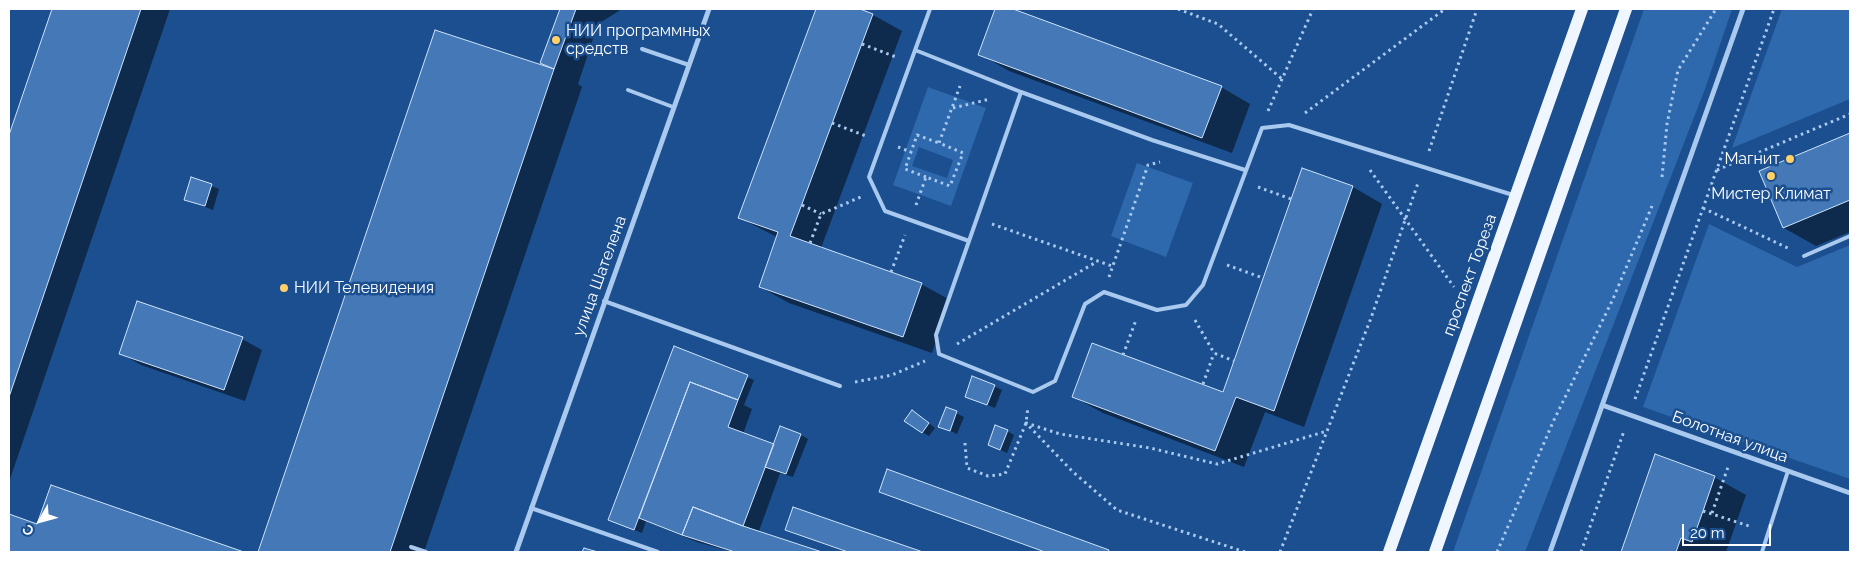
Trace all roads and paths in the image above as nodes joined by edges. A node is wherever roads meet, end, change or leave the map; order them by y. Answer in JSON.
{"nodes":[{"id":1,"x":709,"y":9,"type":"edge"},
{"id":2,"x":930,"y":9,"type":"edge"},
{"id":3,"x":1178,"y":9,"type":"edge"},
{"id":4,"x":1313,"y":9,"type":"edge"},
{"id":5,"x":1445,"y":9,"type":"edge"},
{"id":6,"x":1477,"y":9,"type":"edge"},
{"id":7,"x":1582,"y":9,"type":"edge"},
{"id":8,"x":1626,"y":9,"type":"edge"},
{"id":9,"x":1716,"y":9,"type":"edge"},
{"id":10,"x":1742,"y":9,"type":"edge"},
{"id":11,"x":1774,"y":9,"type":"edge"},
{"id":12,"x":862,"y":44,"type":"dead end"},
{"id":13,"x":642,"y":49,"type":"dead end"},
{"id":14,"x":915,"y":50,"type":"junction"},
{"id":15,"x":910,"y":62,"type":"junction"},
{"id":16,"x":689,"y":65,"type":"junction"},
{"id":17,"x":966,"y":70,"type":"junction"},
{"id":18,"x":1282,"y":79,"type":"junction"},
{"id":19,"x":628,"y":90,"type":"dead end"},
{"id":20,"x":1021,"y":92,"type":"junction"},
{"id":21,"x":673,"y":107,"type":"junction"},
{"id":22,"x":952,"y":108,"type":"junction"},
{"id":23,"x":1850,"y":114,"type":"edge"},
{"id":24,"x":832,"y":123,"type":"dead end"},
{"id":25,"x":1289,"y":125,"type":"junction"},
{"id":26,"x":1262,"y":128,"type":"junction"},
{"id":27,"x":882,"y":142,"type":"junction"},
{"id":28,"x":939,"y":143,"type":"junction"},
{"id":29,"x":1352,"y":144,"type":"junction"},
{"id":30,"x":1193,"y":153,"type":"junction"},
{"id":31,"x":1424,"y":166,"type":"junction"},
{"id":32,"x":1245,"y":170,"type":"junction"},
{"id":33,"x":1716,"y":170,"type":"junction"},
{"id":34,"x":926,"y":177,"type":"junction"},
{"id":35,"x":1241,"y":181,"type":"junction"},
{"id":36,"x":1662,"y":182,"type":"dead end"},
{"id":37,"x":876,"y":192,"type":"junction"},
{"id":38,"x":1515,"y":196,"type":"junction"},
{"id":39,"x":1291,"y":199,"type":"dead end"},
{"id":40,"x":1654,"y":200,"type":"dead end"},
{"id":41,"x":802,"y":205,"type":"dead end"},
{"id":42,"x":1703,"y":208,"type":"junction"},
{"id":43,"x":821,"y":214,"type":"junction"},
{"id":44,"x":977,"y":219,"type":"junction"},
{"id":45,"x":1405,"y":219,"type":"junction"},
{"id":46,"x":910,"y":220,"type":"junction"},
{"id":47,"x":1850,"y":236,"type":"edge"},
{"id":48,"x":970,"y":241,"type":"junction"},
{"id":49,"x":810,"y":244,"type":"dead end"},
{"id":50,"x":1804,"y":256,"type":"joint"},
{"id":51,"x":1212,"y":260,"type":"junction"},
{"id":52,"x":1098,"y":261,"type":"junction"},
{"id":53,"x":1112,"y":266,"type":"junction"},
{"id":54,"x":891,"y":272,"type":"dead end"},
{"id":55,"x":1263,"y":278,"type":"dead end"},
{"id":56,"x":1454,"y":287,"type":"dead end"},
{"id":57,"x":1104,"y":292,"type":"junction"},
{"id":58,"x":604,"y":301,"type":"junction"},
{"id":59,"x":1141,"y":305,"type":"junction"},
{"id":60,"x":1186,"y":305,"type":"junction"},
{"id":61,"x":1214,"y":353,"type":"junction"},
{"id":62,"x":939,"y":354,"type":"junction"},
{"id":63,"x":1124,"y":355,"type":"dead end"},
{"id":64,"x":1234,"y":361,"type":"dead end"},
{"id":65,"x":1204,"y":384,"type":"dead end"},
{"id":66,"x":840,"y":386,"type":"joint"},
{"id":67,"x":1033,"y":392,"type":"junction"},
{"id":68,"x":1602,"y":405,"type":"junction"},
{"id":69,"x":1630,"y":415,"type":"junction"},
{"id":70,"x":1026,"y":423,"type":"junction"},
{"id":71,"x":1327,"y":431,"type":"junction"},
{"id":72,"x":964,"y":443,"type":"dead end"},
{"id":73,"x":1733,"y":452,"type":"junction"},
{"id":74,"x":1788,"y":471,"type":"junction"},
{"id":75,"x":1850,"y":493,"type":"edge"},
{"id":76,"x":531,"y":508,"type":"junction"},
{"id":77,"x":1703,"y":511,"type":"dead end"},
{"id":78,"x":1712,"y":513,"type":"junction"},
{"id":79,"x":1768,"y":533,"type":"junction"},
{"id":80,"x":411,"y":547,"type":"dead end"},
{"id":81,"x":426,"y":552,"type":"edge"},
{"id":82,"x":516,"y":552,"type":"edge"},
{"id":83,"x":658,"y":552,"type":"edge"},
{"id":84,"x":1245,"y":552,"type":"edge"},
{"id":85,"x":1280,"y":552,"type":"edge"},
{"id":86,"x":1389,"y":552,"type":"edge"},
{"id":87,"x":1435,"y":552,"type":"edge"},
{"id":88,"x":1497,"y":552,"type":"edge"},
{"id":89,"x":1550,"y":552,"type":"edge"},
{"id":90,"x":1581,"y":552,"type":"edge"},
{"id":91,"x":1762,"y":552,"type":"edge"}],
"edges":[{"from":1,"to":16,"type":"street","name":"улица Шателена"},
{"from":2,"to":14,"type":"lane"},
{"from":3,"to":18,"type":"path"},
{"from":4,"to":18,"type":"path"},
{"from":5,"to":25,"type":"path"},
{"from":6,"to":31,"type":"path"},
{"from":7,"to":38,"type":"main road","name":"проспект Тореза"},
{"from":8,"to":87,"type":"main road"},
{"from":9,"to":36,"type":"path"},
{"from":10,"to":68,"type":"street"},
{"from":11,"to":33,"type":"path"},
{"from":12,"to":15,"type":"path"},
{"from":13,"to":16,"type":"lane"},
{"from":14,"to":15,"type":"lane"},
{"from":14,"to":17,"type":"lane"},
{"from":15,"to":27,"type":"lane"},
{"from":16,"to":21,"type":"street","name":"улица Шателена"},
{"from":17,"to":20,"type":"lane"},
{"from":17,"to":22,"type":"path"},
{"from":18,"to":26,"type":"path"},
{"from":19,"to":21,"type":"lane"},
{"from":20,"to":22,"type":"path"},
{"from":20,"to":30,"type":"lane"},
{"from":20,"to":44,"type":"lane"},
{"from":21,"to":58,"type":"street","name":"улица Шателена"},
{"from":22,"to":28,"type":"path"},
{"from":23,"to":33,"type":"path"},
{"from":24,"to":27,"type":"path"},
{"from":25,"to":26,"type":"lane"},
{"from":25,"to":29,"type":"lane"},
{"from":26,"to":32,"type":"lane"},
{"from":27,"to":37,"type":"lane"},
{"from":28,"to":34,"type":"path"},
{"from":28,"to":34,"type":"path"},
{"from":29,"to":31,"type":"lane"},
{"from":29,"to":45,"type":"path"},
{"from":30,"to":32,"type":"lane"},
{"from":30,"to":53,"type":"path"},
{"from":31,"to":38,"type":"lane"},
{"from":31,"to":45,"type":"path"},
{"from":32,"to":35,"type":"lane"},
{"from":33,"to":42,"type":"path"},
{"from":34,"to":46,"type":"path"},
{"from":35,"to":39,"type":"path"},
{"from":35,"to":51,"type":"lane"},
{"from":37,"to":43,"type":"path"},
{"from":37,"to":46,"type":"lane"},
{"from":38,"to":86,"type":"main road","name":"проспект Тореза"},
{"from":40,"to":88,"type":"path"},
{"from":41,"to":43,"type":"path"},
{"from":42,"to":50,"type":"path"},
{"from":42,"to":69,"type":"path"},
{"from":43,"to":49,"type":"path"},
{"from":44,"to":48,"type":"lane"},
{"from":44,"to":52,"type":"path"},
{"from":45,"to":56,"type":"path"},
{"from":45,"to":71,"type":"path"},
{"from":46,"to":48,"type":"lane"},
{"from":46,"to":54,"type":"path"},
{"from":47,"to":50,"type":"lane"},
{"from":48,"to":62,"type":"lane"},
{"from":51,"to":55,"type":"path"},
{"from":51,"to":60,"type":"lane"},
{"from":52,"to":53,"type":"path"},
{"from":52,"to":62,"type":"path"},
{"from":53,"to":57,"type":"path"},
{"from":57,"to":59,"type":"lane"},
{"from":57,"to":67,"type":"lane"},
{"from":58,"to":66,"type":"lane"},
{"from":58,"to":76,"type":"street","name":"улица Шателена"},
{"from":59,"to":60,"type":"lane"},
{"from":59,"to":63,"type":"path"},
{"from":60,"to":61,"type":"path"},
{"from":61,"to":64,"type":"path"},
{"from":61,"to":65,"type":"path"},
{"from":62,"to":66,"type":"path"},
{"from":62,"to":67,"type":"lane"},
{"from":67,"to":70,"type":"path"},
{"from":68,"to":69,"type":"street","name":"Болотная улица"},
{"from":68,"to":89,"type":"street"},
{"from":69,"to":73,"type":"street","name":"Болотная улица"},
{"from":69,"to":90,"type":"path"},
{"from":70,"to":71,"type":"path"},
{"from":70,"to":72,"type":"path"},
{"from":70,"to":84,"type":"path"},
{"from":71,"to":85,"type":"path"},
{"from":73,"to":74,"type":"street","name":"Болотная улица"},
{"from":73,"to":78,"type":"path"},
{"from":74,"to":75,"type":"street","name":"Болотная улица"},
{"from":74,"to":79,"type":"lane"},
{"from":76,"to":82,"type":"street","name":"улица Шателена"},
{"from":76,"to":83,"type":"lane"},
{"from":77,"to":78,"type":"path"},
{"from":78,"to":79,"type":"path"},
{"from":79,"to":91,"type":"lane"},
{"from":80,"to":81,"type":"lane"}]}
